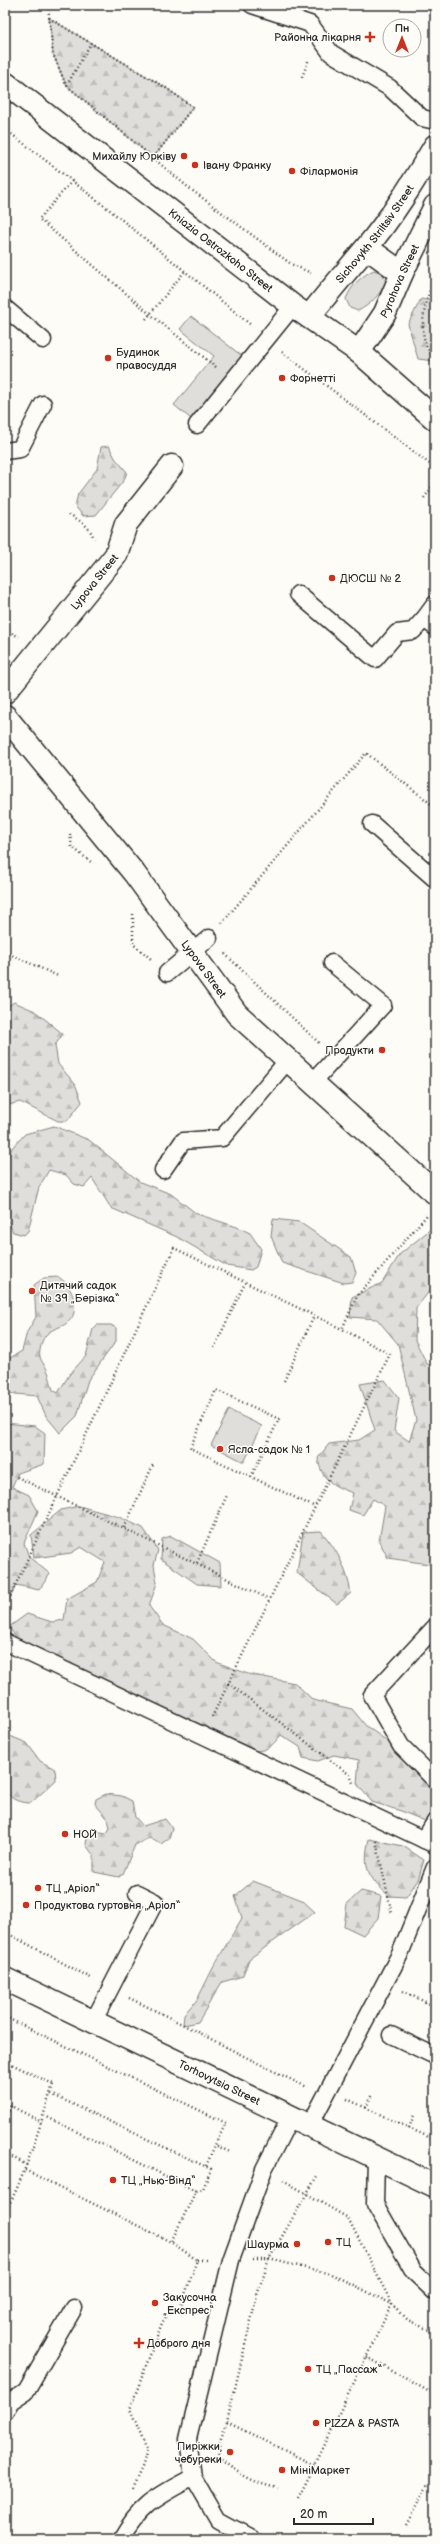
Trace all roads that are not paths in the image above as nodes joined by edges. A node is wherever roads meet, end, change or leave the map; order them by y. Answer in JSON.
{"nodes":[{"id":1,"x":252,"y":5,"type":"edge"},
{"id":2,"x":5,"y":83,"type":"edge"},
{"id":3,"x":435,"y":121,"type":"edge"},
{"id":4,"x":435,"y":146,"type":"edge"},
{"id":5,"x":435,"y":206,"type":"edge"},
{"id":6,"x":366,"y":248,"type":"junction"},
{"id":7,"x":402,"y":273,"type":"junction"},
{"id":8,"x":5,"y":308,"type":"edge"},
{"id":9,"x":301,"y":312,"type":"junction"},
{"id":10,"x":43,"y":340,"type":"dead end"},
{"id":11,"x":359,"y":352,"type":"junction"},
{"id":12,"x":43,"y":404,"type":"dead end"},
{"id":13,"x":434,"y":417,"type":"edge"},
{"id":14,"x":197,"y":425,"type":"dead end"},
{"id":15,"x":5,"y":451,"type":"edge"},
{"id":16,"x":172,"y":466,"type":"dead end"},
{"id":17,"x":298,"y":594,"type":"dead end"},
{"id":18,"x":435,"y":604,"type":"edge"},
{"id":19,"x":430,"y":623,"type":"edge"},
{"id":20,"x":5,"y":692,"type":"edge"},
{"id":21,"x":5,"y":716,"type":"edge"},
{"id":22,"x":372,"y":824,"type":"dead end"},
{"id":23,"x":435,"y":880,"type":"edge"},
{"id":24,"x":209,"y":938,"type":"road end"},
{"id":25,"x":192,"y":952,"type":"junction"},
{"id":26,"x":332,"y":963,"type":"dead end"},
{"id":27,"x":167,"y":973,"type":"dead end"},
{"id":28,"x":288,"y":1060,"type":"junction"},
{"id":29,"x":313,"y":1082,"type":"junction"},
{"id":30,"x":163,"y":1170,"type":"dead end"},
{"id":31,"x":434,"y":1201,"type":"edge"},
{"id":32,"x":435,"y":1626,"type":"edge"},
{"id":33,"x":5,"y":1642,"type":"edge"},
{"id":34,"x":435,"y":1780,"type":"edge"},
{"id":35,"x":435,"y":1822,"type":"edge"},
{"id":36,"x":430,"y":1843,"type":"edge"},
{"id":37,"x":435,"y":1867,"type":"edge"},
{"id":38,"x":137,"y":1893,"type":"dead end"},
{"id":39,"x":5,"y":1979,"type":"edge"},
{"id":40,"x":93,"y":2022,"type":"junction"},
{"id":41,"x":391,"y":2035,"type":"dead end"},
{"id":42,"x":435,"y":2056,"type":"edge"},
{"id":43,"x":291,"y":2116,"type":"junction"},
{"id":44,"x":310,"y":2125,"type":"junction"},
{"id":45,"x":376,"y":2157,"type":"junction"},
{"id":46,"x":435,"y":2186,"type":"edge"},
{"id":47,"x":435,"y":2292,"type":"edge"},
{"id":48,"x":74,"y":2308,"type":"dead end"},
{"id":49,"x":5,"y":2412,"type":"edge"},
{"id":50,"x":193,"y":2477,"type":"junction"},
{"id":51,"x":122,"y":2539,"type":"edge"},
{"id":52,"x":253,"y":2539,"type":"edge"}],
"edges":[{"from":1,"to":3,"type":"lane"},
{"from":2,"to":9,"type":"street","name":"Kniazia Ostrozkoho Street"},
{"from":4,"to":6,"type":"street","name":"Sichovykh Striltsiv Street"},
{"from":5,"to":7,"type":"street","name":"Pyrohova Street"},
{"from":6,"to":7,"type":"street"},
{"from":6,"to":9,"type":"street","name":"Sichovykh Striltsiv Street"},
{"from":7,"to":11,"type":"street","name":"Pyrohova Street"},
{"from":8,"to":10,"type":"lane"},
{"from":9,"to":11,"type":"street","name":"Kniazia Ostrozkoho Street"},
{"from":9,"to":14,"type":"lane"},
{"from":11,"to":13,"type":"street","name":"Kniazia Ostrozkoho Street"},
{"from":12,"to":15,"type":"lane"},
{"from":16,"to":20,"type":"street","name":"Lypova Street"},
{"from":17,"to":19,"type":"lane"},
{"from":18,"to":19,"type":"lane"},
{"from":21,"to":25,"type":"street","name":"Lypova Street"},
{"from":22,"to":23,"type":"lane"},
{"from":24,"to":25,"type":"lane"},
{"from":25,"to":27,"type":"lane"},
{"from":25,"to":28,"type":"street","name":"Lypova Street"},
{"from":26,"to":29,"type":"lane"},
{"from":28,"to":29,"type":"street","name":"Lypova Street"},
{"from":28,"to":30,"type":"lane"},
{"from":29,"to":31,"type":"street","name":"Lypova Street"},
{"from":32,"to":34,"type":"lane"},
{"from":33,"to":36,"type":"lane"},
{"from":35,"to":36,"type":"lane"},
{"from":37,"to":44,"type":"lane"},
{"from":38,"to":40,"type":"lane"},
{"from":39,"to":40,"type":"street","name":"Torhovytsia Street"},
{"from":40,"to":43,"type":"street","name":"Torhovytsia Street"},
{"from":41,"to":42,"type":"lane"},
{"from":43,"to":44,"type":"street","name":"Torhovytsia Street"},
{"from":43,"to":50,"type":"lane"},
{"from":44,"to":45,"type":"street","name":"Torhovytsia Street"},
{"from":45,"to":46,"type":"street","name":"Torhovytsia Street"},
{"from":45,"to":47,"type":"lane"},
{"from":48,"to":49,"type":"lane"},
{"from":50,"to":51,"type":"lane"},
{"from":50,"to":52,"type":"lane"}]}
